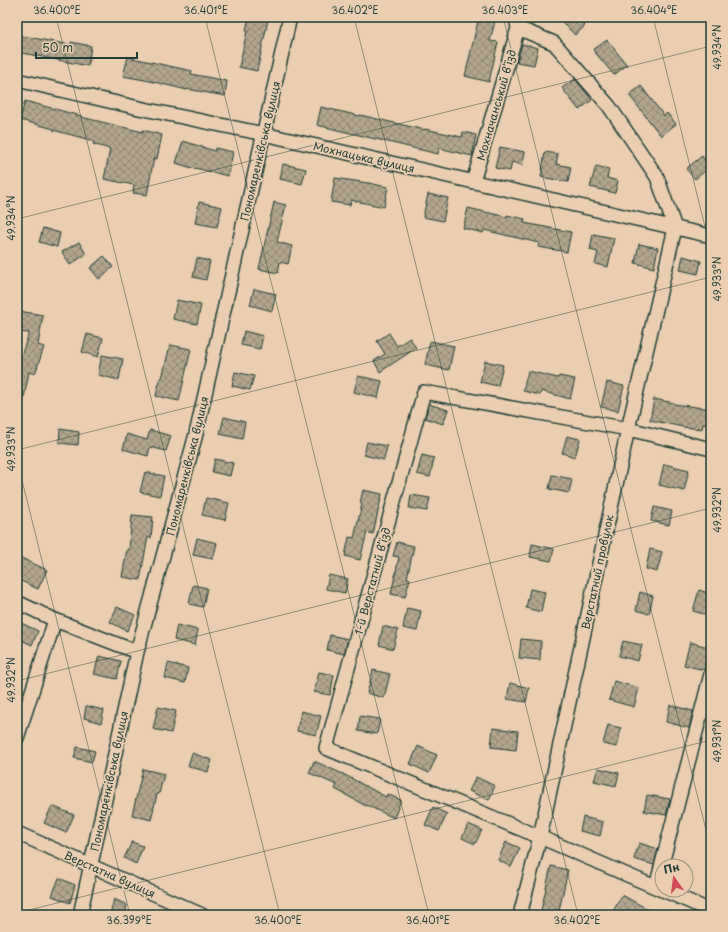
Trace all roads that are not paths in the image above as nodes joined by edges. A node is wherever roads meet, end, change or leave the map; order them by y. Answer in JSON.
{"nodes":[{"id":1,"x":290,"y":17,"type":"edge"},
{"id":2,"x":517,"y":23,"type":"edge"},
{"id":3,"x":17,"y":80,"type":"edge"},
{"id":4,"x":264,"y":134,"type":"junction"},
{"id":5,"x":473,"y":182,"type":"junction"},
{"id":6,"x":675,"y":228,"type":"junction"},
{"id":7,"x":711,"y":236,"type":"edge"},
{"id":8,"x":628,"y":429,"type":"junction"},
{"id":9,"x":711,"y":449,"type":"edge"},
{"id":10,"x":17,"y":602,"type":"edge"},
{"id":11,"x":55,"y":620,"type":"junction"},
{"id":12,"x":137,"y":652,"type":"junction"},
{"id":13,"x":711,"y":674,"type":"edge"},
{"id":14,"x":17,"y":738,"type":"edge"},
{"id":15,"x":17,"y":833,"type":"edge"},
{"id":16,"x":540,"y":836,"type":"junction"},
{"id":17,"x":667,"y":858,"type":"edge"},
{"id":18,"x":91,"y":866,"type":"junction"},
{"id":19,"x":654,"y":886,"type":"edge"},
{"id":20,"x":681,"y":898,"type":"edge"},
{"id":21,"x":711,"y":911,"type":"edge"},
{"id":22,"x":80,"y":915,"type":"edge"},
{"id":23,"x":202,"y":915,"type":"edge"},
{"id":24,"x":520,"y":915,"type":"edge"}],
"edges":[{"from":1,"to":4,"type":"street","name":"Пономаренківська вулиця"},
{"from":2,"to":5,"type":"street","name":"Мохначанський в’їзд"},
{"from":2,"to":6,"type":"street","name":"Мохначанський в’їзд"},
{"from":3,"to":4,"type":"street","name":"Мохнацька вулиця"},
{"from":4,"to":5,"type":"street","name":"Мохнацька вулиця"},
{"from":4,"to":12,"type":"street","name":"Пономаренківська вулиця"},
{"from":5,"to":6,"type":"street","name":"Мохнацька вулиця"},
{"from":6,"to":7,"type":"street","name":"Мохнацька вулиця"},
{"from":6,"to":8,"type":"street","name":"Верстатний провулок"},
{"from":8,"to":9,"type":"street"},
{"from":8,"to":16,"type":"street","name":"Верстатний провулок"},
{"from":8,"to":16,"type":"street","name":"1-й Верстатний в’їзд"},
{"from":10,"to":11,"type":"street"},
{"from":11,"to":12,"type":"street"},
{"from":11,"to":14,"type":"street"},
{"from":12,"to":18,"type":"street","name":"Пономаренківська вулиця"},
{"from":13,"to":17,"type":"street"},
{"from":15,"to":18,"type":"street","name":"Верстатна вулиця"},
{"from":16,"to":19,"type":"street"},
{"from":16,"to":24,"type":"street","name":"Верстатний провулок"},
{"from":18,"to":22,"type":"street","name":"Пономаренківська вулиця"},
{"from":18,"to":23,"type":"street","name":"Верстатна вулиця"},
{"from":20,"to":21,"type":"street"}]}
